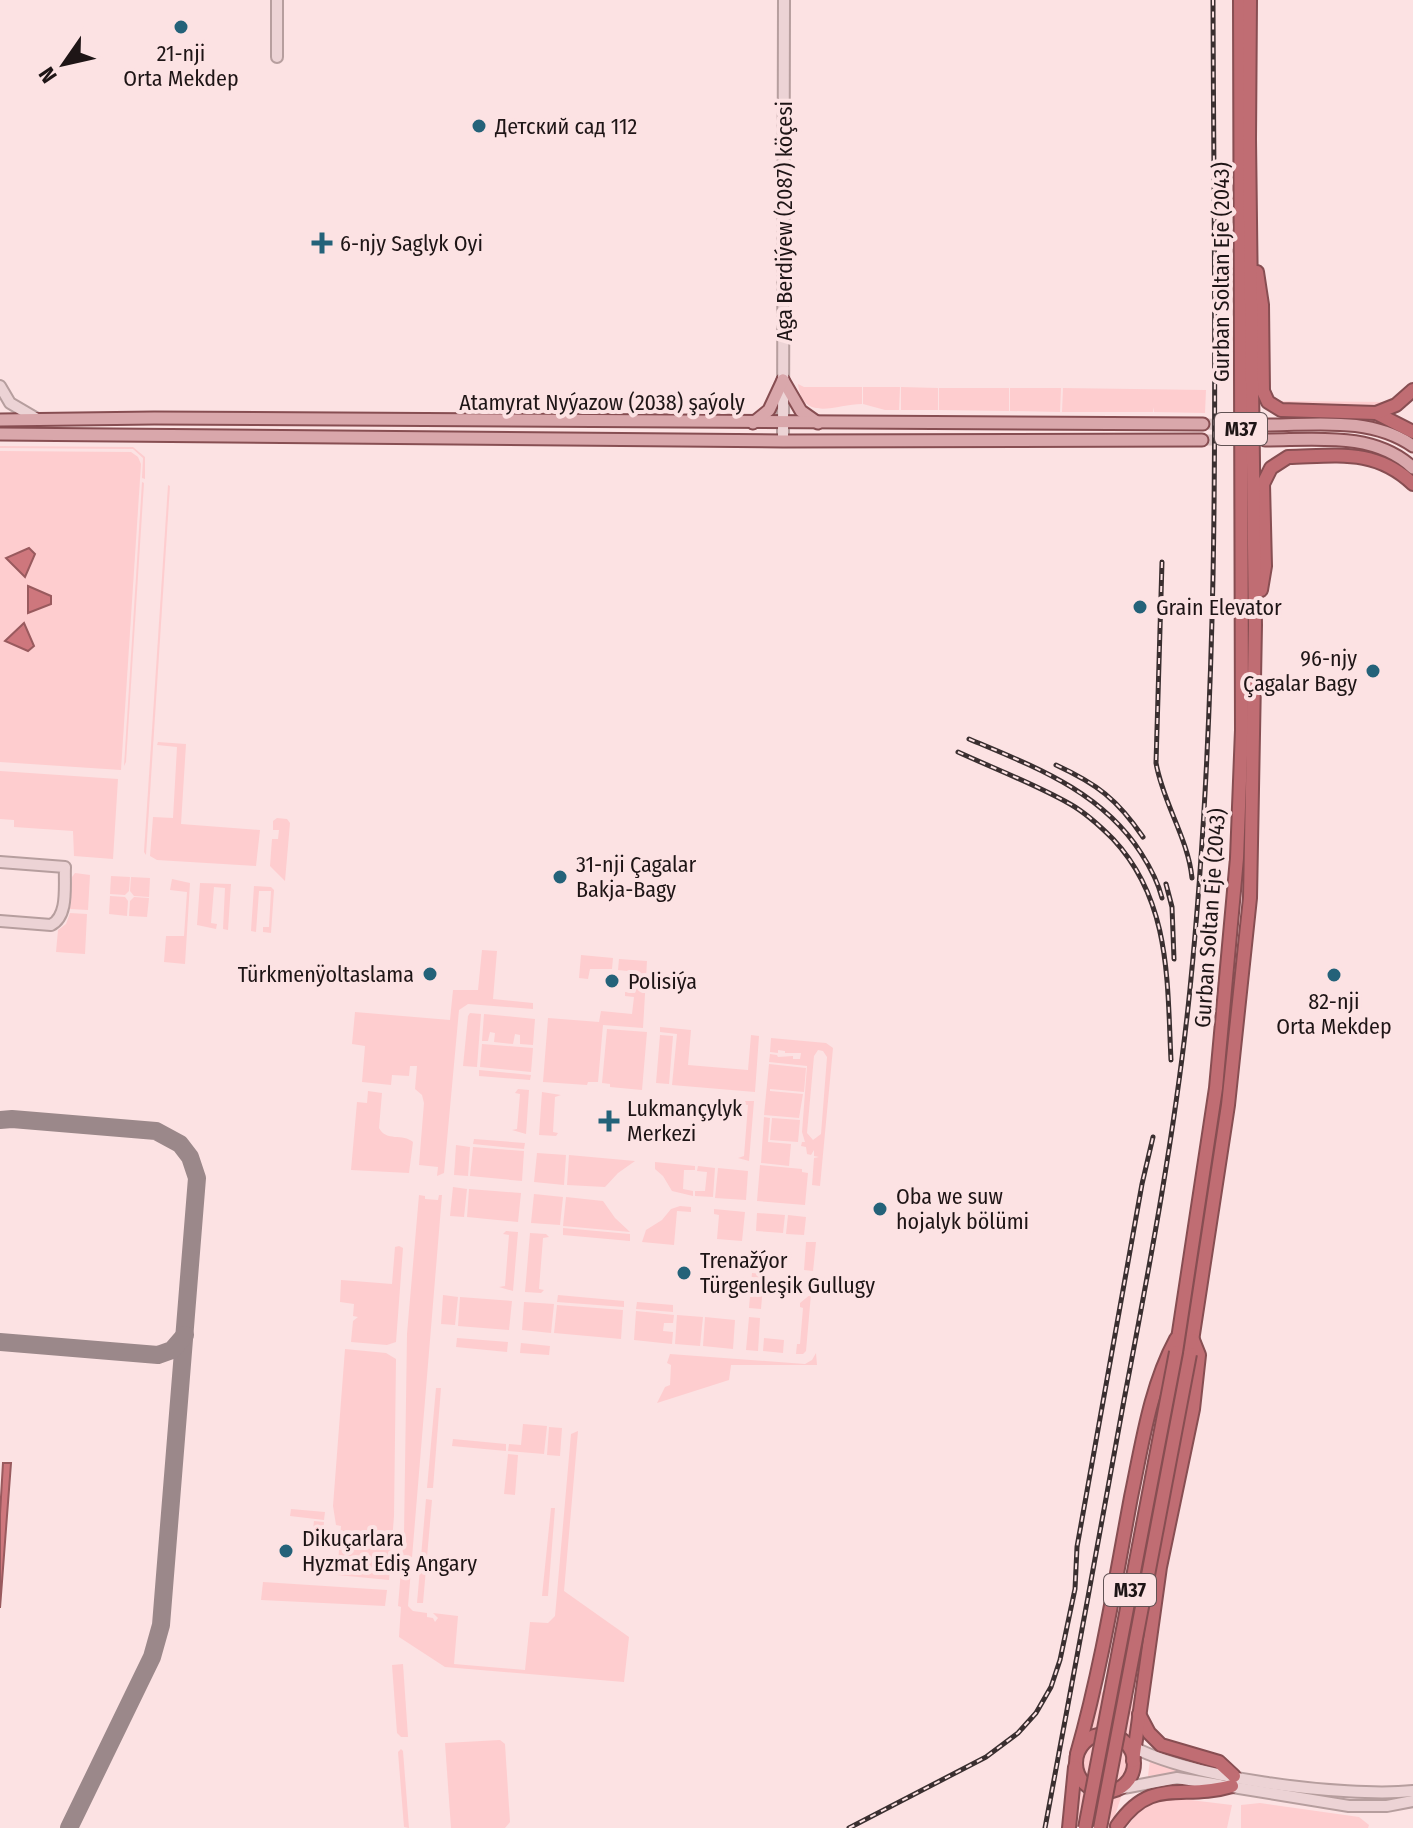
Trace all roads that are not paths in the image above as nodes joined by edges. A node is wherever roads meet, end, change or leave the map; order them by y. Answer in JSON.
{"nodes":[{"id":1,"x":277,"y":0,"type":"edge"},
{"id":2,"x":784,"y":0,"type":"edge"},
{"id":3,"x":1240,"y":0,"type":"edge"},
{"id":4,"x":1250,"y":0,"type":"edge"},
{"id":5,"x":277,"y":57,"type":"dead end"},
{"id":6,"x":1250,"y":234,"type":"junction"},
{"id":7,"x":783,"y":380,"type":"junction"},
{"id":8,"x":0,"y":386,"type":"edge"},
{"id":9,"x":1413,"y":390,"type":"edge"},
{"id":10,"x":1376,"y":413,"type":"junction"},
{"id":11,"x":0,"y":420,"type":"edge"},
{"id":12,"x":41,"y":421,"type":"junction"},
{"id":13,"x":753,"y":423,"type":"junction"},
{"id":14,"x":783,"y":423,"type":"junction"},
{"id":15,"x":819,"y":423,"type":"junction"},
{"id":16,"x":1203,"y":424,"type":"tunnel mouth"},
{"id":17,"x":1266,"y":425,"type":"tunnel mouth"},
{"id":18,"x":1413,"y":432,"type":"edge"},
{"id":19,"x":0,"y":434,"type":"edge"},
{"id":20,"x":1202,"y":440,"type":"tunnel mouth"},
{"id":21,"x":1265,"y":440,"type":"tunnel mouth"},
{"id":22,"x":783,"y":441,"type":"junction"},
{"id":23,"x":1413,"y":446,"type":"edge"},
{"id":24,"x":1413,"y":468,"type":"edge"},
{"id":25,"x":1413,"y":484,"type":"edge"},
{"id":26,"x":1255,"y":625,"type":"junction"},
{"id":27,"x":0,"y":862,"type":"edge"},
{"id":28,"x":0,"y":921,"type":"edge"},
{"id":29,"x":1179,"y":1333,"type":"junction"},
{"id":30,"x":1193,"y":1340,"type":"junction"},
{"id":31,"x":1139,"y":1714,"type":"junction"},
{"id":32,"x":1130,"y":1756,"type":"junction"},
{"id":33,"x":1077,"y":1757,"type":"junction"},
{"id":34,"x":1233,"y":1781,"type":"junction"},
{"id":35,"x":1123,"y":1787,"type":"junction"},
{"id":36,"x":1413,"y":1791,"type":"edge"},
{"id":37,"x":1413,"y":1801,"type":"edge"},
{"id":38,"x":1117,"y":1827,"type":"edge"},
{"id":39,"x":1069,"y":1828,"type":"edge"},
{"id":40,"x":1085,"y":1828,"type":"edge"},
{"id":41,"x":1100,"y":1828,"type":"edge"}],
"edges":[{"from":1,"to":5,"type":"street"},
{"from":2,"to":7,"type":"street","name":"Aga Berdiýew (2087) köçesi"},
{"from":3,"to":29,"type":"highway","name":"Gurban Soltan Eje (2043)","number":"M37"},
{"from":4,"to":6,"type":"highway","name":"Gurban Soltan Eje (2043)","number":"M37"},
{"from":6,"to":10,"type":"highway"},
{"from":6,"to":26,"type":"highway","name":"Gurban Soltan Eje (2043)","number":"M37"},
{"from":7,"to":13,"type":"main road"},
{"from":7,"to":14,"type":"street","name":"Aga Berdiýew (2087) köçesi"},
{"from":7,"to":15,"type":"main road"},
{"from":8,"to":12,"type":"street"},
{"from":9,"to":10,"type":"highway"},
{"from":10,"to":18,"type":"highway"},
{"from":11,"to":12,"type":"main road","name":"Atamyrat Nyýazow (2038) şaýoly"},
{"from":12,"to":13,"type":"main road","name":"Atamyrat Nyýazow (2038) şaýoly"},
{"from":13,"to":14,"type":"main road","name":"Atamyrat Nyýazow (2038) şaýoly"},
{"from":14,"to":15,"type":"main road","name":"Atamyrat Nyýazow (2038) şaýoly"},
{"from":14,"to":22,"type":"street","name":"Aga Berdiýew (2087) köçesi"},
{"from":15,"to":16,"type":"main road","name":"Atamyrat Nyýazow (2038) şaýoly"},
{"from":17,"to":23,"type":"main road"},
{"from":19,"to":22,"type":"main road","name":"Atamyrat Nyýazow (2038) şaýoly"},
{"from":20,"to":22,"type":"main road","name":"Atamyrat Nyýazow (2038) şaýoly"},
{"from":21,"to":24,"type":"main road"},
{"from":25,"to":26,"type":"highway"},
{"from":26,"to":30,"type":"highway","name":"Gurban Soltan Eje (2043)","number":"M37"},
{"from":27,"to":28,"type":"street"},
{"from":29,"to":33,"type":"highway"},
{"from":29,"to":40,"type":"highway","name":"Gurban Soltan Eje (2043)","number":"M37","bridge":true},
{"from":30,"to":31,"type":"highway"},
{"from":30,"to":41,"type":"highway","name":"Gurban Soltan Eje (2043)","number":"M37","bridge":true},
{"from":31,"to":32,"type":"highway"},
{"from":31,"to":34,"type":"highway"},
{"from":32,"to":33,"type":"highway"},
{"from":32,"to":34,"type":"street"},
{"from":32,"to":35,"type":"highway"},
{"from":33,"to":35,"type":"highway"},
{"from":33,"to":39,"type":"highway"},
{"from":34,"to":35,"type":"street"},
{"from":34,"to":36,"type":"street"},
{"from":34,"to":37,"type":"street"},
{"from":34,"to":38,"type":"highway"},
{"from":35,"to":38,"type":"highway"}]}
